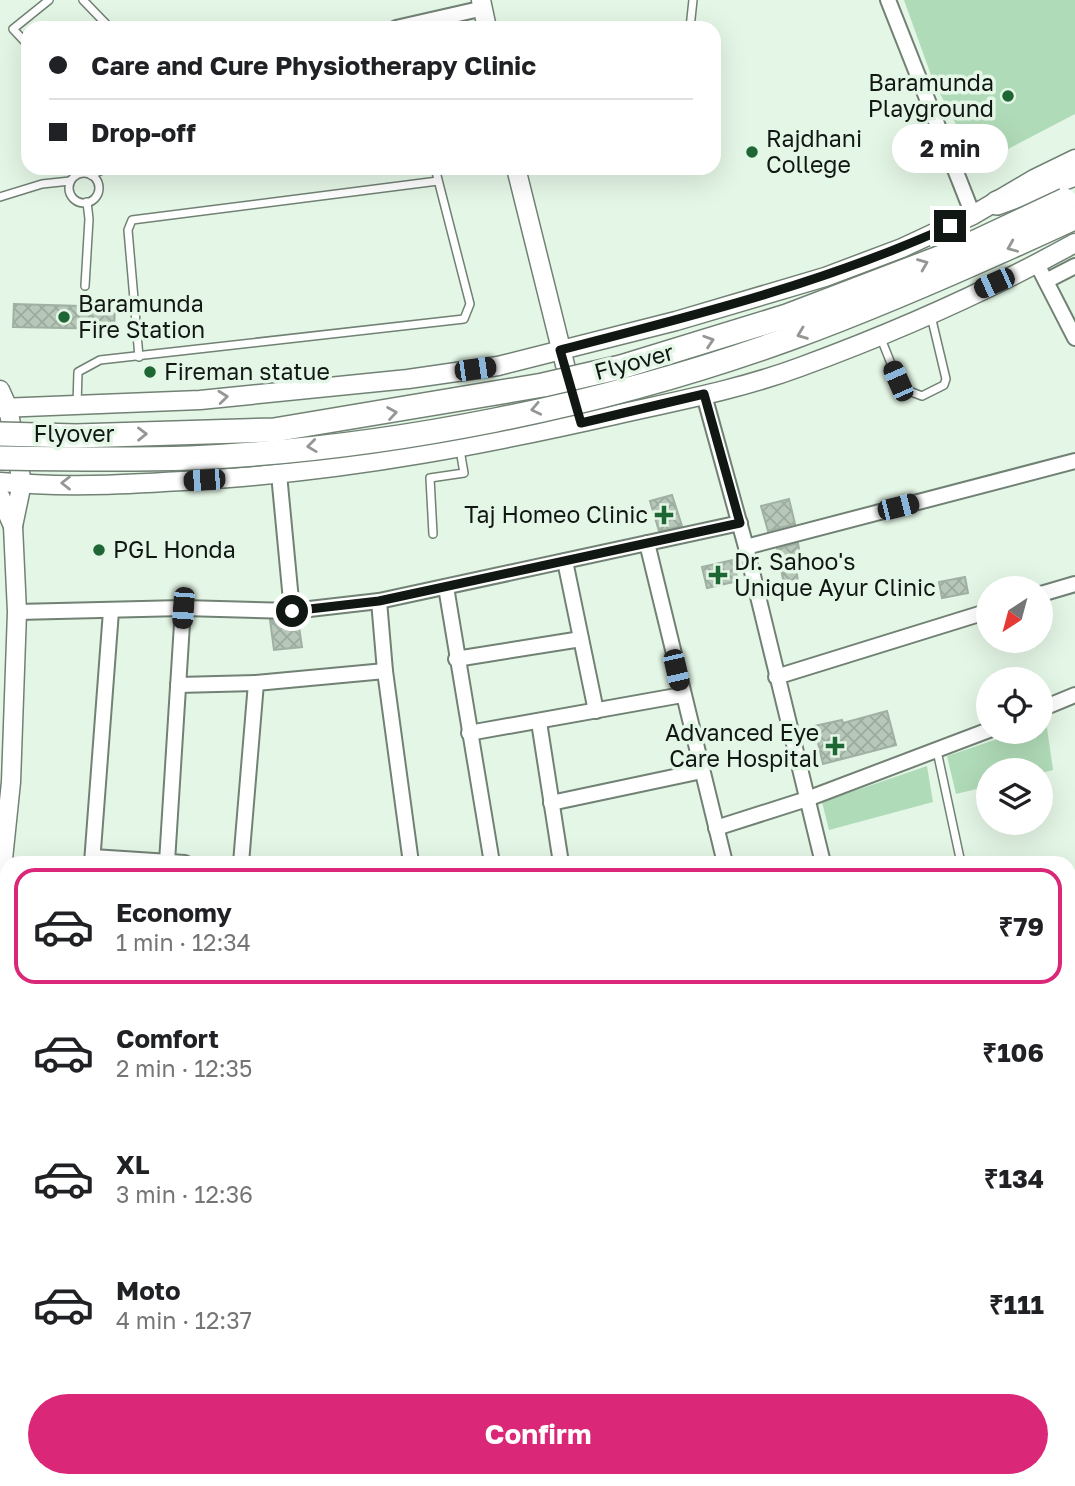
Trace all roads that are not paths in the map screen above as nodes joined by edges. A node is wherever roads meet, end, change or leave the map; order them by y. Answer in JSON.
{"nodes":[{"id":1,"x":49,"y":0,"type":"edge"},
{"id":2,"x":83,"y":0,"type":"edge"},
{"id":3,"x":694,"y":0,"type":"edge"},
{"id":4,"x":888,"y":0,"type":"edge"},
{"id":5,"x":482,"y":4,"type":"edge"},
{"id":6,"x":23,"y":21,"type":"edge"},
{"id":7,"x":103,"y":21,"type":"edge"},
{"id":8,"x":421,"y":21,"type":"edge"},
{"id":9,"x":691,"y":21,"type":"edge"},
{"id":10,"x":21,"y":23,"type":"edge"},
{"id":11,"x":21,"y":38,"type":"edge"},
{"id":12,"x":1075,"y":159,"type":"edge"},
{"id":13,"x":1075,"y":174,"type":"edge"},
{"id":14,"x":79,"y":175,"type":"edge"},
{"id":15,"x":90,"y":175,"type":"edge"},
{"id":16,"x":437,"y":175,"type":"edge"},
{"id":17,"x":518,"y":175,"type":"edge"},
{"id":18,"x":71,"y":181,"type":"junction"},
{"id":19,"x":438,"y":181,"type":"junction"},
{"id":20,"x":0,"y":197,"type":"edge"},
{"id":21,"x":87,"y":202,"type":"junction"},
{"id":22,"x":997,"y":203,"type":"junction"},
{"id":23,"x":1072,"y":208,"type":"edge"},
{"id":24,"x":973,"y":215,"type":"junction"},
{"id":25,"x":1075,"y":243,"type":"edge"},
{"id":26,"x":1037,"y":264,"type":"junction"},
{"id":27,"x":1075,"y":265,"type":"edge"},
{"id":28,"x":1046,"y":281,"type":"junction"},
{"id":29,"x":85,"y":286,"type":"dead end"},
{"id":30,"x":930,"y":312,"type":"junction"},
{"id":31,"x":879,"y":334,"type":"junction"},
{"id":32,"x":1075,"y":338,"type":"edge"},
{"id":33,"x":560,"y":350,"type":"junction"},
{"id":34,"x":139,"y":357,"type":"junction"},
{"id":35,"x":0,"y":390,"type":"edge"},
{"id":36,"x":704,"y":394,"type":"junction"},
{"id":37,"x":77,"y":406,"type":"junction"},
{"id":38,"x":4,"y":408,"type":"edge"},
{"id":39,"x":581,"y":423,"type":"junction"},
{"id":40,"x":0,"y":433,"type":"edge"},
{"id":41,"x":460,"y":450,"type":"junction"},
{"id":42,"x":0,"y":458,"type":"edge"},
{"id":43,"x":1075,"y":461,"type":"edge"},
{"id":44,"x":279,"y":474,"type":"junction"},
{"id":45,"x":0,"y":482,"type":"edge"},
{"id":46,"x":22,"y":483,"type":"junction"},
{"id":47,"x":0,"y":496,"type":"edge"},
{"id":48,"x":740,"y":523,"type":"junction"},
{"id":49,"x":13,"y":526,"type":"junction"},
{"id":50,"x":433,"y":534,"type":"dead end"},
{"id":51,"x":647,"y":543,"type":"junction"},
{"id":52,"x":747,"y":547,"type":"junction"},
{"id":53,"x":565,"y":561,"type":"junction"},
{"id":54,"x":1075,"y":584,"type":"edge"},
{"id":55,"x":446,"y":587,"type":"junction"},
{"id":56,"x":1054,"y":590,"type":"edge"},
{"id":57,"x":379,"y":601,"type":"junction"},
{"id":58,"x":183,"y":608,"type":"junction"},
{"id":59,"x":111,"y":611,"type":"junction"},
{"id":60,"x":292,"y":611,"type":"junction"},
{"id":61,"x":17,"y":612,"type":"junction"},
{"id":62,"x":976,"y":615,"type":"edge"},
{"id":63,"x":581,"y":639,"type":"junction"},
{"id":64,"x":456,"y":659,"type":"junction"},
{"id":65,"x":385,"y":671,"type":"junction"},
{"id":66,"x":776,"y":677,"type":"junction"},
{"id":67,"x":256,"y":683,"type":"junction"},
{"id":68,"x":178,"y":685,"type":"junction"},
{"id":69,"x":682,"y":695,"type":"junction"},
{"id":70,"x":1075,"y":695,"type":"edge"},
{"id":71,"x":1053,"y":704,"type":"edge"},
{"id":72,"x":596,"y":711,"type":"junction"},
{"id":73,"x":539,"y":722,"type":"junction"},
{"id":74,"x":469,"y":733,"type":"junction"},
{"id":75,"x":976,"y":735,"type":"edge"},
{"id":76,"x":937,"y":751,"type":"junction"},
{"id":77,"x":702,"y":771,"type":"junction"},
{"id":78,"x":807,"y":799,"type":"junction"},
{"id":79,"x":551,"y":803,"type":"junction"},
{"id":80,"x":716,"y":828,"type":"junction"},
{"id":81,"x":3,"y":856,"type":"edge"},
{"id":82,"x":92,"y":856,"type":"edge"},
{"id":83,"x":167,"y":856,"type":"edge"},
{"id":84,"x":242,"y":856,"type":"edge"},
{"id":85,"x":410,"y":856,"type":"edge"},
{"id":86,"x":491,"y":856,"type":"edge"},
{"id":87,"x":560,"y":856,"type":"edge"},
{"id":88,"x":723,"y":856,"type":"edge"},
{"id":89,"x":820,"y":856,"type":"edge"},
{"id":90,"x":960,"y":856,"type":"edge"}],
"edges":[{"from":1,"to":6,"type":"lane"},
{"from":2,"to":7,"type":"lane"},
{"from":3,"to":9,"type":"lane"},
{"from":4,"to":24,"type":"street"},
{"from":5,"to":8,"type":"street"},
{"from":10,"to":11,"type":"lane"},
{"from":12,"to":22,"type":"street"},
{"from":13,"to":22,"type":"highway"},
{"from":14,"to":18,"type":"lane"},
{"from":15,"to":21,"type":"lane"},
{"from":16,"to":19,"type":"lane"},
{"from":17,"to":33,"type":"street"},
{"from":18,"to":20,"type":"lane"},
{"from":18,"to":21,"type":"lane"},
{"from":19,"to":34,"type":"lane"},
{"from":19,"to":34,"type":"lane"},
{"from":21,"to":29,"type":"lane"},
{"from":22,"to":24,"type":"street"},
{"from":40,"to":23,"type":"highway","name":"Flyover","one_way":true,"bridge":true},
{"from":23,"to":42,"type":"highway","name":"Flyover","one_way":true,"bridge":true},
{"from":24,"to":33,"type":"street"},
{"from":25,"to":26,"type":"street"},
{"from":26,"to":28,"type":"street"},
{"from":26,"to":30,"type":"street"},
{"from":27,"to":28,"type":"street"},
{"from":28,"to":32,"type":"street"},
{"from":30,"to":31,"type":"street"},
{"from":30,"to":31,"type":"lane"},
{"from":31,"to":36,"type":"street"},
{"from":37,"to":33,"type":"street","one_way":true},
{"from":33,"to":39,"type":"street"},
{"from":34,"to":37,"type":"lane"},
{"from":35,"to":38,"type":"street"},
{"from":36,"to":39,"type":"street"},
{"from":36,"to":48,"type":"street"},
{"from":37,"to":38,"type":"street"},
{"from":38,"to":46,"type":"street"},
{"from":39,"to":41,"type":"street"},
{"from":41,"to":44,"type":"street"},
{"from":41,"to":50,"type":"lane"},
{"from":43,"to":52,"type":"street"},
{"from":44,"to":46,"type":"street","one_way":true},
{"from":44,"to":60,"type":"street"},
{"from":45,"to":46,"type":"street"},
{"from":46,"to":49,"type":"street"},
{"from":47,"to":49,"type":"street"},
{"from":48,"to":51,"type":"street"},
{"from":48,"to":52,"type":"street"},
{"from":49,"to":61,"type":"street"},
{"from":51,"to":53,"type":"street"},
{"from":51,"to":69,"type":"street"},
{"from":52,"to":66,"type":"street"},
{"from":53,"to":55,"type":"street"},
{"from":53,"to":63,"type":"street"},
{"from":54,"to":56,"type":"street"},
{"from":55,"to":57,"type":"street"},
{"from":55,"to":64,"type":"street"},
{"from":57,"to":60,"type":"street"},
{"from":57,"to":65,"type":"street"},
{"from":58,"to":59,"type":"street"},
{"from":58,"to":60,"type":"street"},
{"from":58,"to":68,"type":"street"},
{"from":59,"to":61,"type":"street"},
{"from":59,"to":82,"type":"street"},
{"from":61,"to":81,"type":"street"},
{"from":62,"to":66,"type":"street"},
{"from":63,"to":64,"type":"street"},
{"from":63,"to":72,"type":"street"},
{"from":64,"to":74,"type":"street"},
{"from":65,"to":67,"type":"street"},
{"from":65,"to":85,"type":"street"},
{"from":66,"to":78,"type":"street"},
{"from":67,"to":68,"type":"street"},
{"from":67,"to":84,"type":"street"},
{"from":68,"to":83,"type":"street"},
{"from":69,"to":72,"type":"street"},
{"from":69,"to":77,"type":"street"},
{"from":70,"to":71,"type":"street"},
{"from":72,"to":73,"type":"street"},
{"from":73,"to":74,"type":"street"},
{"from":73,"to":79,"type":"street"},
{"from":74,"to":86,"type":"street"},
{"from":75,"to":76,"type":"street"},
{"from":76,"to":78,"type":"street"},
{"from":76,"to":90,"type":"lane"},
{"from":77,"to":79,"type":"street"},
{"from":77,"to":80,"type":"street"},
{"from":78,"to":80,"type":"street"},
{"from":78,"to":89,"type":"street"},
{"from":79,"to":87,"type":"street"},
{"from":80,"to":88,"type":"street"}]}
